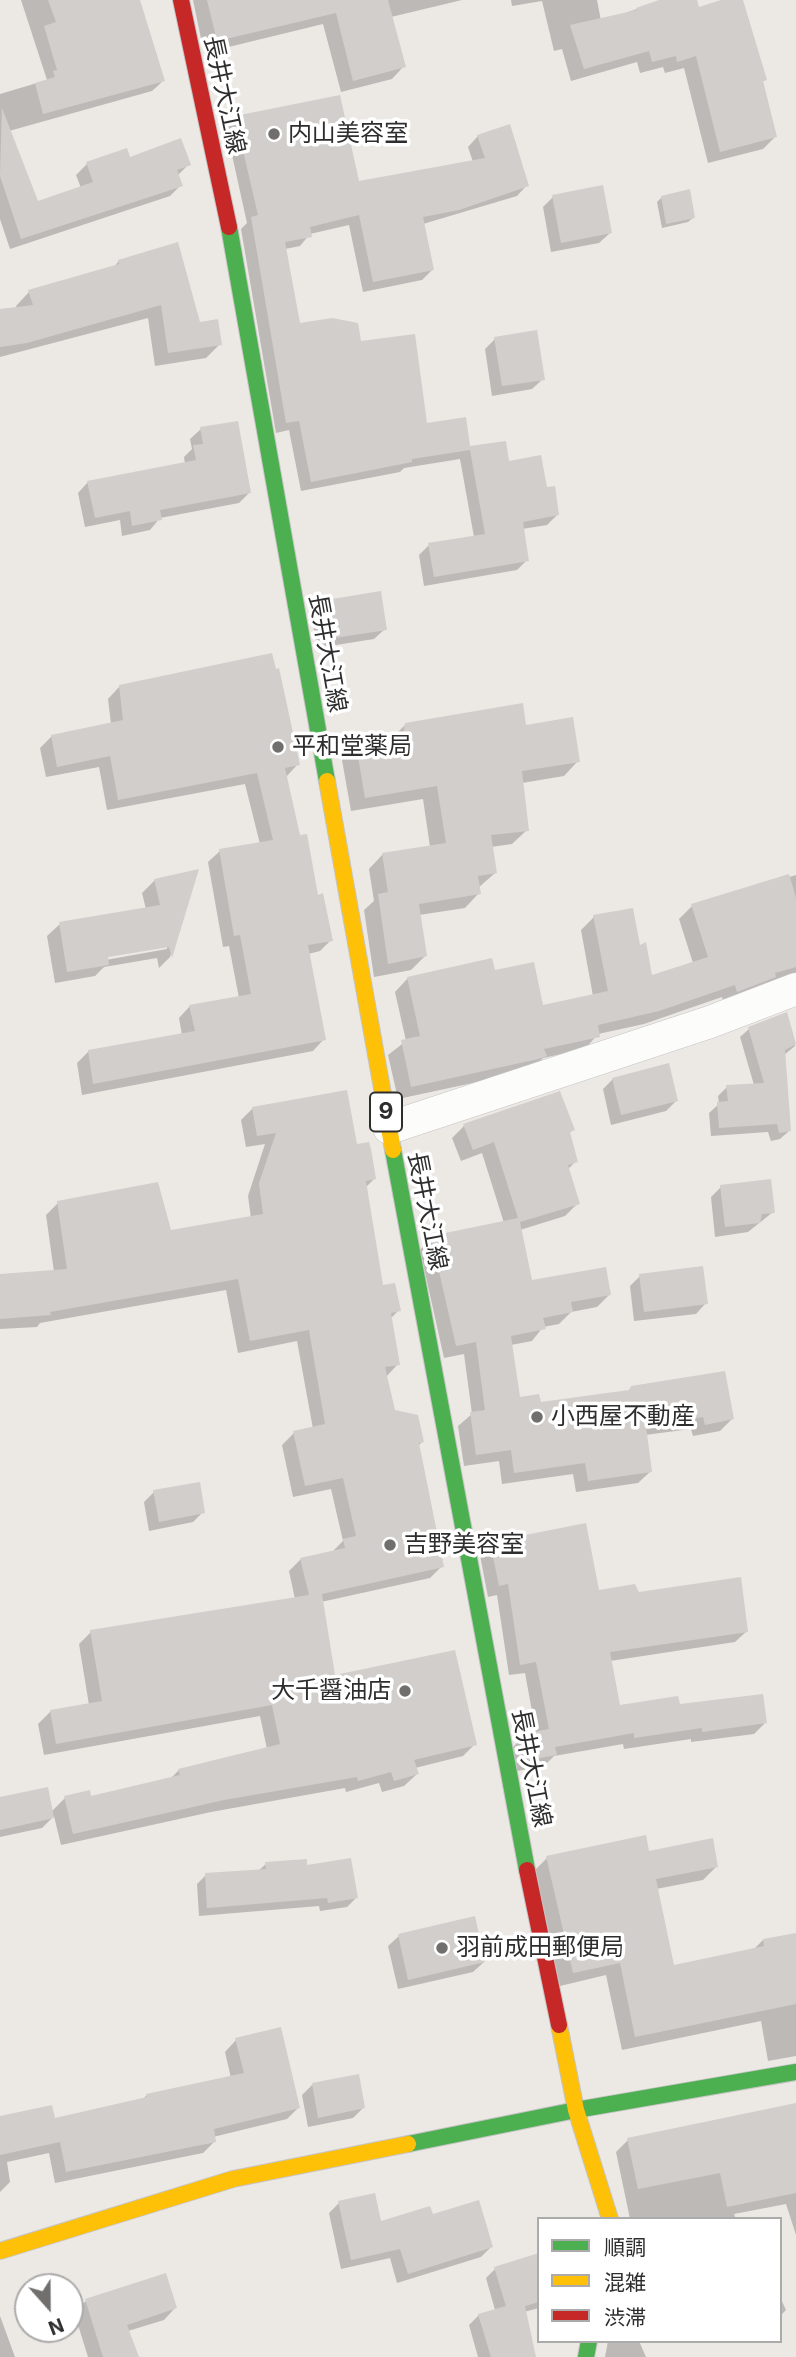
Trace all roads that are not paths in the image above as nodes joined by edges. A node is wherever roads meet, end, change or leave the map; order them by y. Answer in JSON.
{"nodes":[{"id":1,"x":181,"y":0,"type":"edge"},
{"id":2,"x":796,"y":989,"type":"edge"},
{"id":3,"x":389,"y":1128,"type":"junction"},
{"id":4,"x":796,"y":2072,"type":"edge"},
{"id":5,"x":576,"y":2110,"type":"junction"},
{"id":6,"x":609,"y":2217,"type":"edge"},
{"id":7,"x":0,"y":2251,"type":"edge"}],
"edges":[{"from":1,"to":3,"type":"main road","name":"長井大江線","number":"9"},
{"from":2,"to":3,"type":"street"},
{"from":3,"to":5,"type":"main road","name":"長井大江線","number":"9"},
{"from":4,"to":5,"type":"main road"},
{"from":5,"to":6,"type":"main road","name":"長井大江線","number":"9"},
{"from":5,"to":7,"type":"main road"}]}
